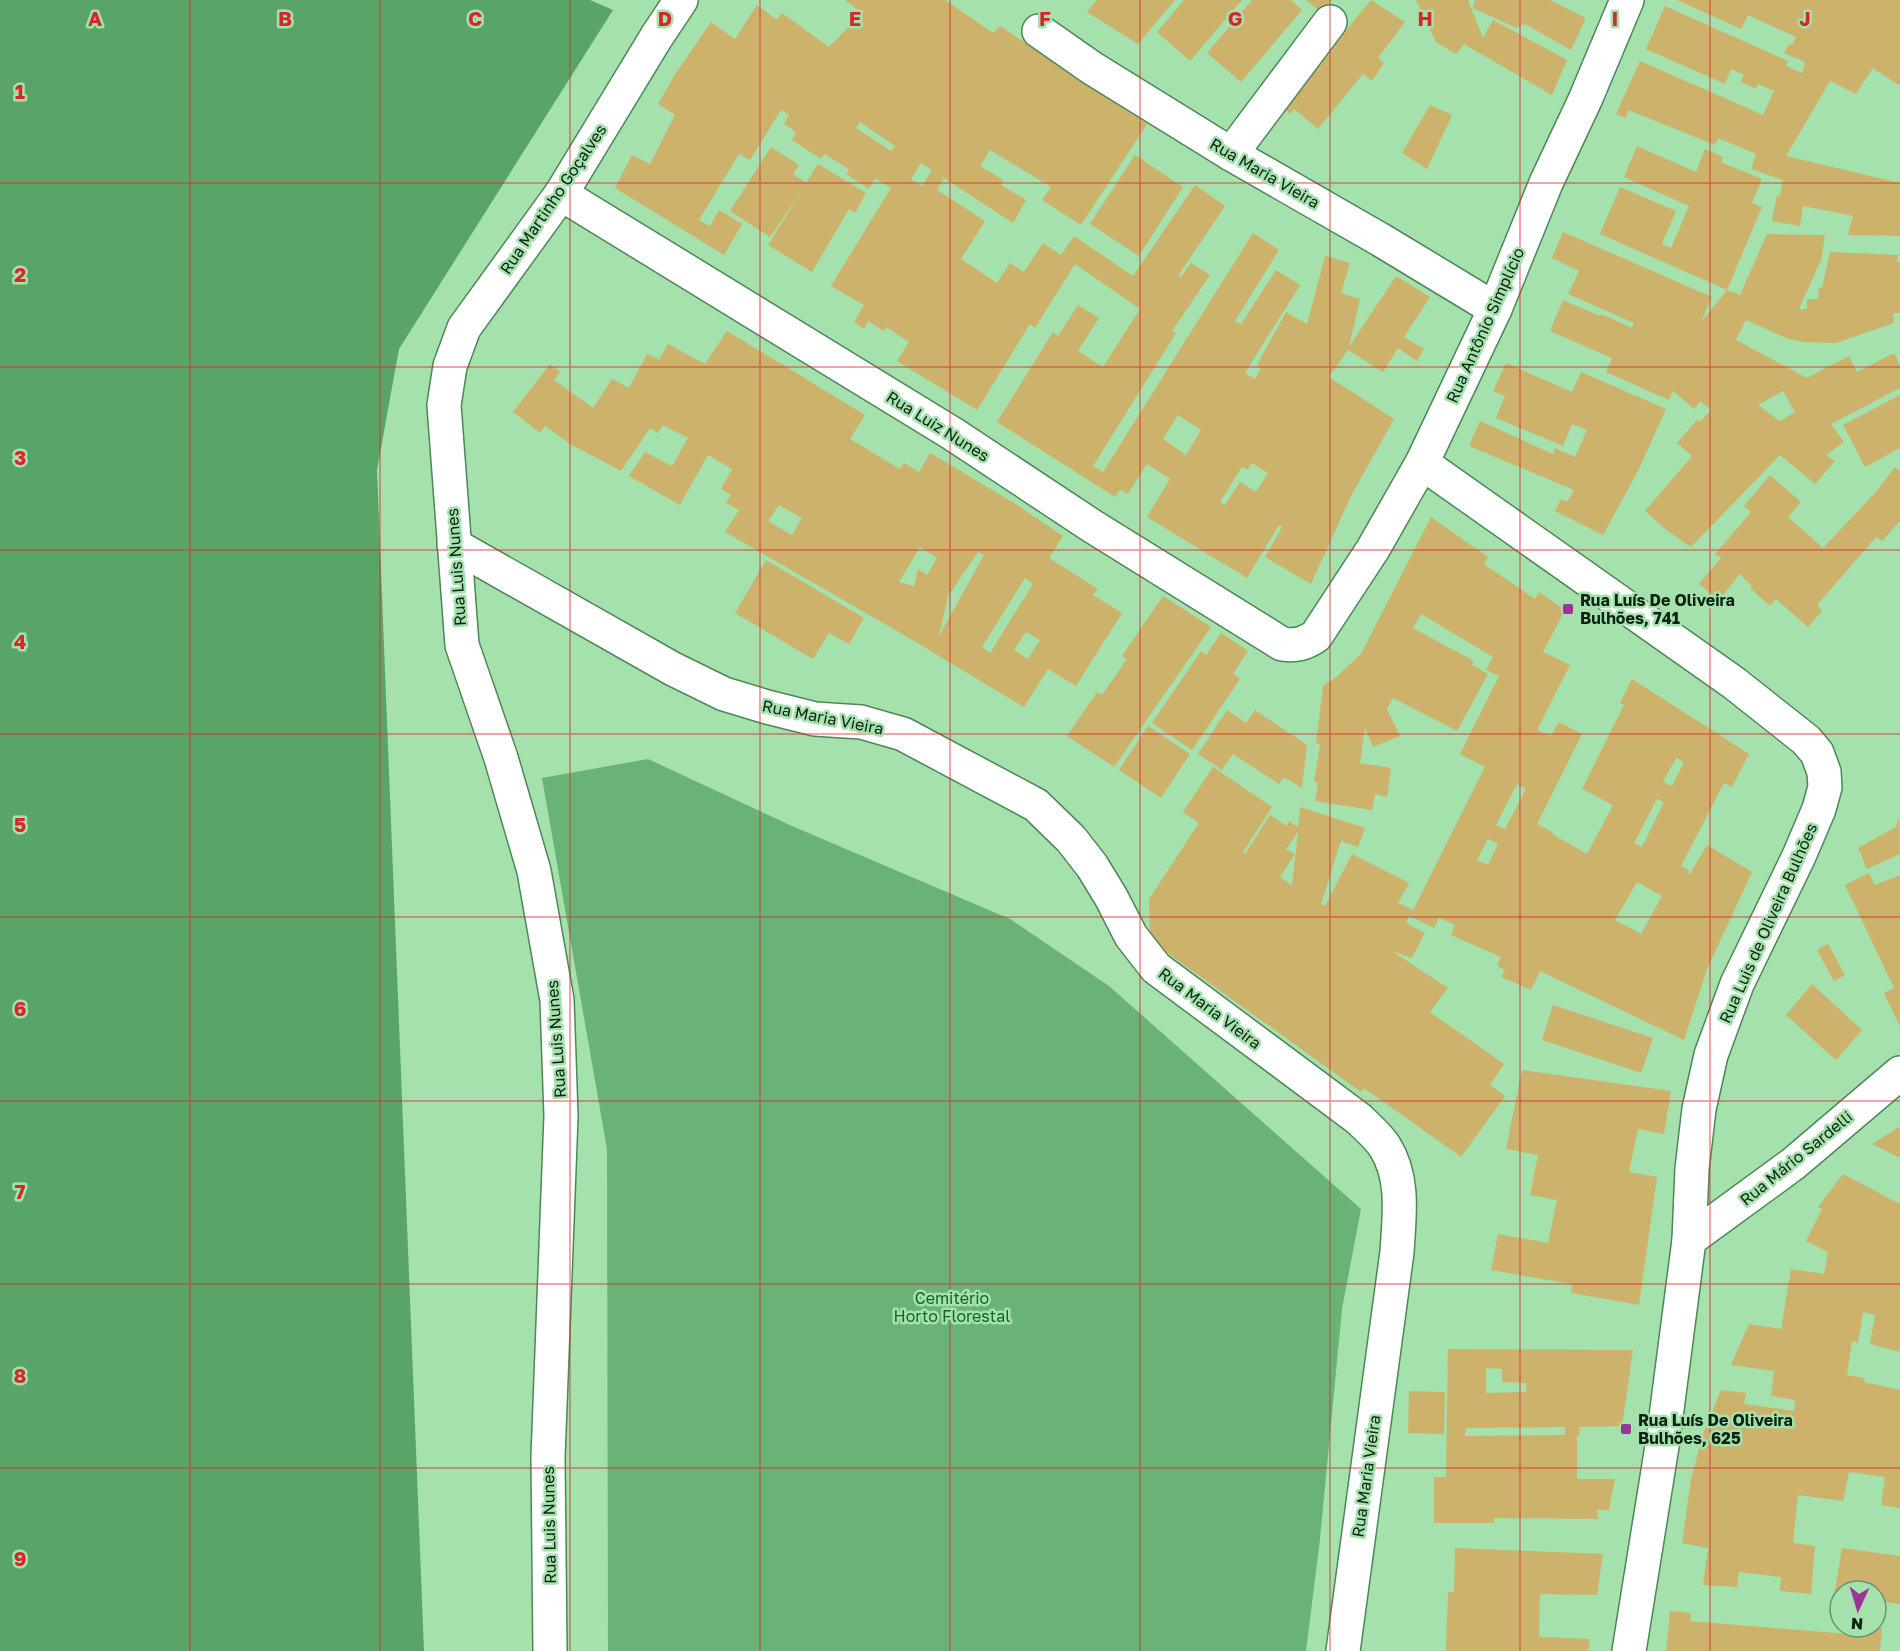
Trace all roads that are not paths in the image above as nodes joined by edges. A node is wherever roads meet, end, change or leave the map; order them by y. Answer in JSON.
{"nodes":[{"id":1,"x":681,"y":0,"type":"edge"},
{"id":2,"x":1627,"y":0,"type":"edge"},
{"id":3,"x":1330,"y":22,"type":"dead end"},
{"id":4,"x":1039,"y":31,"type":"dead end"},
{"id":5,"x":1231,"y":154,"type":"junction"},
{"id":6,"x":561,"y":194,"type":"junction"},
{"id":7,"x":1495,"y":309,"type":"junction"},
{"id":8,"x":444,"y":405,"type":"joint"},
{"id":9,"x":1422,"y":463,"type":"junction"},
{"id":10,"x":454,"y":545,"type":"junction"},
{"id":11,"x":1316,"y":636,"type":"joint"},
{"id":12,"x":1900,"y":1073,"type":"edge"},
{"id":13,"x":1689,"y":1240,"type":"junction"},
{"id":14,"x":550,"y":1651,"type":"edge"},
{"id":15,"x":1342,"y":1651,"type":"edge"},
{"id":16,"x":1629,"y":1651,"type":"edge"}],
"edges":[{"from":1,"to":6,"type":"street","name":"Rua Martinho Goçalves"},
{"from":2,"to":7,"type":"street","name":"Rua Antônio Simplício"},
{"from":3,"to":5,"type":"street"},
{"from":4,"to":5,"type":"street","name":"Rua Maria Vieira"},
{"from":5,"to":7,"type":"street","name":"Rua Maria Vieira"},
{"from":6,"to":8,"type":"street","name":"Rua Martinho Goçalves"},
{"from":6,"to":11,"type":"street","name":"Rua Luiz Nunes"},
{"from":7,"to":9,"type":"street","name":"Rua Antônio Simplício"},
{"from":8,"to":10,"type":"street","name":"Rua Luis Nunes"},
{"from":9,"to":11,"type":"street","name":"Rua Antônio Simplício"},
{"from":9,"to":13,"type":"street","name":"Rua Luis de Oliveira Bulhões"},
{"from":10,"to":14,"type":"street","name":"Rua Luis Nunes"},
{"from":10,"to":15,"type":"street","name":"Rua Maria Vieira"},
{"from":12,"to":13,"type":"street","name":"Rua Mário Sardelli"},
{"from":13,"to":16,"type":"street","name":"Rua Luis de Oliveira Bulhões"}]}
